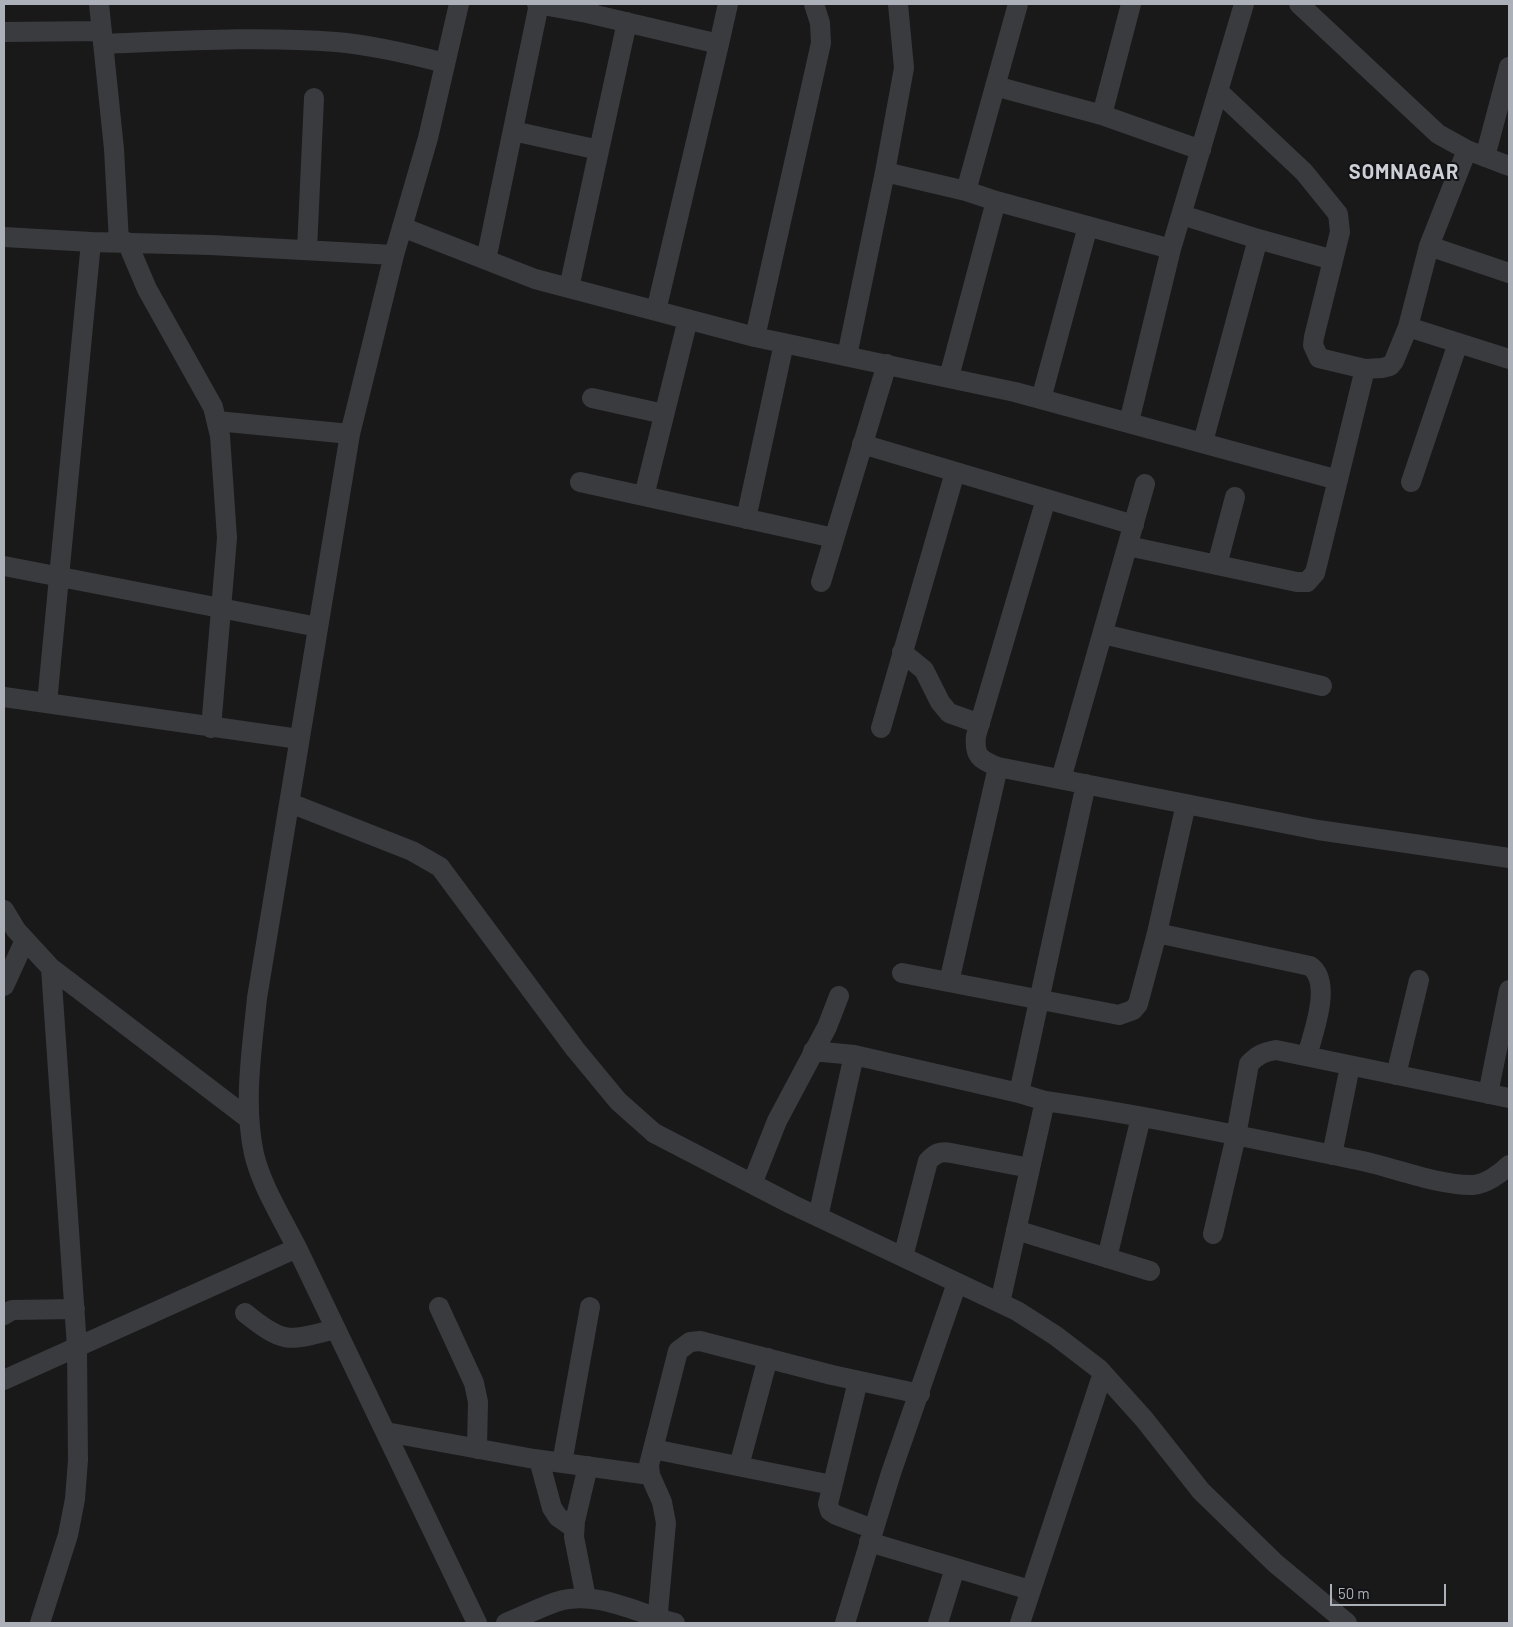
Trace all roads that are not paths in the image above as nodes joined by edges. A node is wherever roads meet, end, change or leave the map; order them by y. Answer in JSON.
{"nodes":[{"id":1,"x":98,"y":4,"type":"edge"},
{"id":2,"x":459,"y":4,"type":"edge"},
{"id":3,"x":538,"y":4,"type":"edge"},
{"id":4,"x":728,"y":4,"type":"edge"},
{"id":5,"x":814,"y":4,"type":"edge"},
{"id":6,"x":898,"y":4,"type":"edge"},
{"id":7,"x":1018,"y":4,"type":"edge"},
{"id":8,"x":1131,"y":4,"type":"edge"},
{"id":9,"x":1244,"y":4,"type":"edge"},
{"id":10,"x":1299,"y":4,"type":"edge"},
{"id":11,"x":588,"y":8,"type":"edge"},
{"id":12,"x":627,"y":22,"type":"junction"},
{"id":13,"x":4,"y":32,"type":"edge"},
{"id":14,"x":102,"y":37,"type":"junction"},
{"id":15,"x":719,"y":44,"type":"junction"},
{"id":16,"x":445,"y":62,"type":"junction"},
{"id":17,"x":1509,"y":67,"type":"edge"},
{"id":18,"x":995,"y":86,"type":"junction"},
{"id":19,"x":1218,"y":91,"type":"junction"},
{"id":20,"x":314,"y":98,"type":"dead end"},
{"id":21,"x":1102,"y":115,"type":"junction"},
{"id":22,"x":513,"y":131,"type":"junction"},
{"id":23,"x":599,"y":150,"type":"junction"},
{"id":24,"x":1201,"y":150,"type":"junction"},
{"id":25,"x":1476,"y":154,"type":"junction"},
{"id":26,"x":1509,"y":166,"type":"edge"},
{"id":27,"x":885,"y":172,"type":"junction"},
{"id":28,"x":966,"y":191,"type":"junction"},
{"id":29,"x":996,"y":201,"type":"junction"},
{"id":30,"x":1182,"y":215,"type":"junction"},
{"id":31,"x":1088,"y":226,"type":"junction"},
{"id":32,"x":402,"y":227,"type":"junction"},
{"id":33,"x":4,"y":236,"type":"edge"},
{"id":34,"x":1258,"y":239,"type":"junction"},
{"id":35,"x":92,"y":242,"type":"junction"},
{"id":36,"x":123,"y":242,"type":"junction"},
{"id":37,"x":1429,"y":246,"type":"junction"},
{"id":38,"x":1171,"y":249,"type":"junction"},
{"id":39,"x":307,"y":250,"type":"junction"},
{"id":40,"x":394,"y":255,"type":"junction"},
{"id":41,"x":486,"y":260,"type":"junction"},
{"id":42,"x":1332,"y":260,"type":"junction"},
{"id":43,"x":1509,"y":273,"type":"edge"},
{"id":44,"x":570,"y":288,"type":"junction"},
{"id":45,"x":656,"y":311,"type":"junction"},
{"id":46,"x":688,"y":319,"type":"junction"},
{"id":47,"x":1408,"y":327,"type":"junction"},
{"id":48,"x":754,"y":337,"type":"junction"},
{"id":49,"x":784,"y":343,"type":"junction"},
{"id":50,"x":1458,"y":343,"type":"junction"},
{"id":51,"x":847,"y":356,"type":"junction"},
{"id":52,"x":1509,"y":359,"type":"edge"},
{"id":53,"x":887,"y":364,"type":"junction"},
{"id":54,"x":1365,"y":369,"type":"junction"},
{"id":55,"x":949,"y":377,"type":"junction"},
{"id":56,"x":592,"y":398,"type":"dead end"},
{"id":57,"x":1041,"y":399,"type":"junction"},
{"id":58,"x":664,"y":414,"type":"junction"},
{"id":59,"x":217,"y":421,"type":"junction"},
{"id":60,"x":1129,"y":422,"type":"junction"},
{"id":61,"x":350,"y":434,"type":"junction"},
{"id":62,"x":1203,"y":442,"type":"junction"},
{"id":63,"x":862,"y":444,"type":"junction"},
{"id":64,"x":955,"y":472,"type":"junction"},
{"id":65,"x":1338,"y":480,"type":"junction"},
{"id":66,"x":580,"y":482,"type":"dead end"},
{"id":67,"x":1411,"y":482,"type":"dead end"},
{"id":68,"x":1145,"y":484,"type":"dead end"},
{"id":69,"x":644,"y":496,"type":"junction"},
{"id":70,"x":1235,"y":497,"type":"dead end"},
{"id":71,"x":1046,"y":499,"type":"junction"},
{"id":72,"x":746,"y":519,"type":"junction"},
{"id":73,"x":1134,"y":525,"type":"junction"},
{"id":74,"x":834,"y":538,"type":"junction"},
{"id":75,"x":1128,"y":546,"type":"junction"},
{"id":76,"x":1217,"y":565,"type":"junction"},
{"id":77,"x":4,"y":566,"type":"edge"},
{"id":78,"x":57,"y":578,"type":"junction"},
{"id":79,"x":821,"y":582,"type":"dead end"},
{"id":80,"x":221,"y":608,"type":"junction"},
{"id":81,"x":318,"y":627,"type":"junction"},
{"id":82,"x":1103,"y":634,"type":"junction"},
{"id":83,"x":902,"y":652,"type":"junction"},
{"id":84,"x":1322,"y":686,"type":"dead end"},
{"id":85,"x":4,"y":697,"type":"edge"},
{"id":86,"x":47,"y":703,"type":"junction"},
{"id":87,"x":980,"y":724,"type":"junction"},
{"id":88,"x":211,"y":728,"type":"junction"},
{"id":89,"x":881,"y":728,"type":"dead end"},
{"id":90,"x":299,"y":739,"type":"junction"},
{"id":91,"x":998,"y":767,"type":"junction"},
{"id":92,"x":1061,"y":779,"type":"junction"},
{"id":93,"x":1086,"y":784,"type":"junction"},
{"id":94,"x":290,"y":803,"type":"junction"},
{"id":95,"x":1186,"y":804,"type":"junction"},
{"id":96,"x":1509,"y":858,"type":"edge"},
{"id":97,"x":4,"y":910,"type":"edge"},
{"id":98,"x":1157,"y":933,"type":"junction"},
{"id":99,"x":25,"y":940,"type":"junction"},
{"id":100,"x":51,"y":968,"type":"junction"},
{"id":101,"x":902,"y":973,"type":"dead end"},
{"id":102,"x":1419,"y":980,"type":"dead end"},
{"id":103,"x":949,"y":982,"type":"junction"},
{"id":104,"x":4,"y":986,"type":"edge"},
{"id":105,"x":1509,"y":990,"type":"edge"},
{"id":106,"x":839,"y":996,"type":"dead end"},
{"id":107,"x":1039,"y":1001,"type":"junction"},
{"id":108,"x":813,"y":1051,"type":"junction"},
{"id":109,"x":854,"y":1055,"type":"junction"},
{"id":110,"x":1307,"y":1056,"type":"junction"},
{"id":111,"x":1350,"y":1066,"type":"junction"},
{"id":112,"x":1396,"y":1075,"type":"junction"},
{"id":113,"x":1019,"y":1093,"type":"junction"},
{"id":114,"x":1488,"y":1094,"type":"junction"},
{"id":115,"x":1509,"y":1098,"type":"edge"},
{"id":116,"x":1045,"y":1100,"type":"junction"},
{"id":117,"x":1141,"y":1117,"type":"junction"},
{"id":118,"x":249,"y":1119,"type":"junction"},
{"id":119,"x":1236,"y":1136,"type":"junction"},
{"id":120,"x":1332,"y":1155,"type":"junction"},
{"id":121,"x":1509,"y":1166,"type":"edge"},
{"id":122,"x":1030,"y":1168,"type":"junction"},
{"id":123,"x":752,"y":1184,"type":"junction"},
{"id":124,"x":818,"y":1217,"type":"junction"},
{"id":125,"x":1016,"y":1230,"type":"junction"},
{"id":126,"x":1213,"y":1234,"type":"dead end"},
{"id":127,"x":298,"y":1248,"type":"junction"},
{"id":128,"x":903,"y":1257,"type":"junction"},
{"id":129,"x":1107,"y":1258,"type":"junction"},
{"id":130,"x":1150,"y":1271,"type":"dead end"},
{"id":131,"x":957,"y":1283,"type":"junction"},
{"id":132,"x":1000,"y":1303,"type":"junction"},
{"id":133,"x":439,"y":1308,"type":"dead end"},
{"id":134,"x":590,"y":1308,"type":"dead end"},
{"id":135,"x":74,"y":1309,"type":"junction"},
{"id":136,"x":245,"y":1313,"type":"dead end"},
{"id":137,"x":4,"y":1315,"type":"edge"},
{"id":138,"x":336,"y":1329,"type":"junction"},
{"id":139,"x":77,"y":1347,"type":"junction"},
{"id":140,"x":768,"y":1358,"type":"junction"},
{"id":141,"x":1103,"y":1373,"type":"junction"},
{"id":142,"x":4,"y":1380,"type":"edge"},
{"id":143,"x":858,"y":1381,"type":"junction"},
{"id":144,"x":920,"y":1394,"type":"junction"},
{"id":145,"x":386,"y":1432,"type":"junction"},
{"id":146,"x":477,"y":1449,"type":"junction"},
{"id":147,"x":653,"y":1449,"type":"junction"},
{"id":148,"x":539,"y":1460,"type":"junction"},
{"id":149,"x":562,"y":1463,"type":"junction"},
{"id":150,"x":588,"y":1466,"type":"junction"},
{"id":151,"x":739,"y":1466,"type":"junction"},
{"id":152,"x":650,"y":1475,"type":"junction"},
{"id":153,"x":832,"y":1485,"type":"junction"},
{"id":154,"x":574,"y":1528,"type":"junction"},
{"id":155,"x":871,"y":1536,"type":"junction"},
{"id":156,"x":955,"y":1568,"type":"junction"},
{"id":157,"x":1030,"y":1590,"type":"junction"},
{"id":158,"x":586,"y":1598,"type":"junction"},
{"id":159,"x":663,"y":1622,"type":"edge"},
{"id":160,"x":1343,"y":1622,"type":"edge"},
{"id":161,"x":40,"y":1623,"type":"edge"},
{"id":162,"x":477,"y":1623,"type":"edge"},
{"id":163,"x":506,"y":1623,"type":"edge"},
{"id":164,"x":844,"y":1623,"type":"edge"},
{"id":165,"x":938,"y":1623,"type":"edge"},
{"id":166,"x":1020,"y":1623,"type":"edge"}],
"edges":[{"from":1,"to":14,"type":"street"},
{"from":2,"to":16,"type":"street"},
{"from":3,"to":11,"type":"street"},
{"from":3,"to":22,"type":"street"},
{"from":4,"to":15,"type":"street"},
{"from":5,"to":48,"type":"street"},
{"from":6,"to":27,"type":"street"},
{"from":7,"to":18,"type":"street"},
{"from":8,"to":21,"type":"street"},
{"from":9,"to":19,"type":"street"},
{"from":10,"to":25,"type":"street"},
{"from":11,"to":12,"type":"street"},
{"from":12,"to":15,"type":"street"},
{"from":12,"to":23,"type":"street"},
{"from":13,"to":14,"type":"street"},
{"from":14,"to":16,"type":"street"},
{"from":14,"to":36,"type":"street"},
{"from":15,"to":45,"type":"street"},
{"from":16,"to":32,"type":"street"},
{"from":17,"to":25,"type":"street"},
{"from":18,"to":21,"type":"street"},
{"from":18,"to":28,"type":"street"},
{"from":19,"to":24,"type":"street"},
{"from":19,"to":42,"type":"street"},
{"from":20,"to":39,"type":"street"},
{"from":21,"to":24,"type":"street"},
{"from":22,"to":23,"type":"street"},
{"from":22,"to":41,"type":"street"},
{"from":23,"to":44,"type":"street"},
{"from":24,"to":30,"type":"street"},
{"from":25,"to":26,"type":"street"},
{"from":25,"to":37,"type":"street"},
{"from":27,"to":28,"type":"street"},
{"from":27,"to":51,"type":"street"},
{"from":28,"to":29,"type":"street"},
{"from":29,"to":31,"type":"street"},
{"from":29,"to":55,"type":"street"},
{"from":30,"to":34,"type":"street"},
{"from":30,"to":38,"type":"street"},
{"from":31,"to":38,"type":"street"},
{"from":31,"to":57,"type":"street"},
{"from":32,"to":40,"type":"street"},
{"from":32,"to":41,"type":"street"},
{"from":33,"to":35,"type":"street"},
{"from":34,"to":42,"type":"street"},
{"from":34,"to":62,"type":"street"},
{"from":35,"to":36,"type":"street"},
{"from":35,"to":78,"type":"street"},
{"from":36,"to":39,"type":"street"},
{"from":36,"to":59,"type":"street"},
{"from":37,"to":43,"type":"street"},
{"from":37,"to":47,"type":"street"},
{"from":38,"to":60,"type":"street"},
{"from":39,"to":40,"type":"street"},
{"from":40,"to":61,"type":"street"},
{"from":41,"to":44,"type":"street"},
{"from":42,"to":54,"type":"street"},
{"from":44,"to":45,"type":"street"},
{"from":45,"to":46,"type":"street"},
{"from":46,"to":48,"type":"street"},
{"from":46,"to":58,"type":"street"},
{"from":47,"to":50,"type":"street"},
{"from":47,"to":54,"type":"street"},
{"from":48,"to":49,"type":"street"},
{"from":49,"to":51,"type":"street"},
{"from":49,"to":72,"type":"street"},
{"from":50,"to":52,"type":"street"},
{"from":50,"to":67,"type":"street"},
{"from":51,"to":53,"type":"street"},
{"from":53,"to":55,"type":"street"},
{"from":53,"to":63,"type":"street"},
{"from":54,"to":65,"type":"street"},
{"from":55,"to":57,"type":"street"},
{"from":56,"to":58,"type":"street"},
{"from":57,"to":60,"type":"street"},
{"from":58,"to":69,"type":"street"},
{"from":59,"to":61,"type":"street"},
{"from":59,"to":80,"type":"street"},
{"from":60,"to":62,"type":"street"},
{"from":61,"to":81,"type":"street"},
{"from":62,"to":65,"type":"street"},
{"from":63,"to":64,"type":"street"},
{"from":63,"to":74,"type":"street"},
{"from":64,"to":71,"type":"street"},
{"from":64,"to":83,"type":"street"},
{"from":65,"to":76,"type":"street"},
{"from":66,"to":69,"type":"street"},
{"from":68,"to":73,"type":"street"},
{"from":69,"to":72,"type":"street"},
{"from":70,"to":76,"type":"street"},
{"from":71,"to":73,"type":"street"},
{"from":71,"to":87,"type":"street"},
{"from":72,"to":74,"type":"street"},
{"from":73,"to":75,"type":"street"},
{"from":74,"to":79,"type":"street"},
{"from":75,"to":76,"type":"street"},
{"from":75,"to":82,"type":"street"},
{"from":77,"to":78,"type":"street"},
{"from":78,"to":80,"type":"street"},
{"from":78,"to":86,"type":"street"},
{"from":80,"to":81,"type":"street"},
{"from":80,"to":88,"type":"street"},
{"from":81,"to":90,"type":"street"},
{"from":82,"to":84,"type":"street"},
{"from":82,"to":92,"type":"street"},
{"from":83,"to":87,"type":"street"},
{"from":83,"to":89,"type":"street"},
{"from":85,"to":86,"type":"street"},
{"from":86,"to":88,"type":"street"},
{"from":87,"to":91,"type":"street"},
{"from":88,"to":90,"type":"street"},
{"from":90,"to":94,"type":"street"},
{"from":91,"to":92,"type":"street"},
{"from":91,"to":103,"type":"street"},
{"from":92,"to":93,"type":"street"},
{"from":93,"to":95,"type":"street"},
{"from":93,"to":107,"type":"street"},
{"from":94,"to":118,"type":"street"},
{"from":94,"to":123,"type":"street"},
{"from":95,"to":96,"type":"street"},
{"from":95,"to":98,"type":"street"},
{"from":97,"to":99,"type":"street"},
{"from":98,"to":107,"type":"street"},
{"from":98,"to":110,"type":"street"},
{"from":99,"to":100,"type":"street"},
{"from":99,"to":104,"type":"street"},
{"from":100,"to":118,"type":"street"},
{"from":100,"to":135,"type":"street"},
{"from":101,"to":103,"type":"street"},
{"from":102,"to":112,"type":"street"},
{"from":103,"to":107,"type":"street"},
{"from":105,"to":114,"type":"street"},
{"from":106,"to":108,"type":"street"},
{"from":107,"to":113,"type":"street"},
{"from":108,"to":109,"type":"street"},
{"from":108,"to":123,"type":"street"},
{"from":109,"to":113,"type":"street"},
{"from":109,"to":124,"type":"street"},
{"from":110,"to":111,"type":"street"},
{"from":110,"to":119,"type":"street"},
{"from":111,"to":112,"type":"street"},
{"from":111,"to":120,"type":"street"},
{"from":112,"to":114,"type":"street"},
{"from":113,"to":116,"type":"street"},
{"from":114,"to":115,"type":"street"},
{"from":116,"to":117,"type":"street"},
{"from":116,"to":122,"type":"street"},
{"from":117,"to":119,"type":"street"},
{"from":117,"to":129,"type":"street"},
{"from":118,"to":127,"type":"street"},
{"from":119,"to":120,"type":"street"},
{"from":119,"to":126,"type":"street"},
{"from":120,"to":121,"type":"street"},
{"from":122,"to":125,"type":"street"},
{"from":122,"to":128,"type":"street"},
{"from":123,"to":124,"type":"street"},
{"from":124,"to":128,"type":"street"},
{"from":125,"to":129,"type":"street"},
{"from":125,"to":132,"type":"street"},
{"from":127,"to":138,"type":"street"},
{"from":127,"to":139,"type":"street"},
{"from":128,"to":131,"type":"street"},
{"from":129,"to":130,"type":"street"},
{"from":131,"to":132,"type":"street"},
{"from":131,"to":144,"type":"street"},
{"from":132,"to":141,"type":"street"},
{"from":133,"to":146,"type":"street"},
{"from":134,"to":149,"type":"street"},
{"from":135,"to":137,"type":"street"},
{"from":135,"to":139,"type":"street"},
{"from":136,"to":138,"type":"street"},
{"from":138,"to":145,"type":"street"},
{"from":139,"to":142,"type":"street"},
{"from":139,"to":161,"type":"street"},
{"from":140,"to":143,"type":"street"},
{"from":140,"to":147,"type":"street"},
{"from":140,"to":151,"type":"street"},
{"from":141,"to":157,"type":"street"},
{"from":141,"to":160,"type":"street"},
{"from":143,"to":144,"type":"street"},
{"from":143,"to":153,"type":"street"},
{"from":144,"to":155,"type":"street"},
{"from":145,"to":146,"type":"street"},
{"from":145,"to":162,"type":"street"},
{"from":146,"to":148,"type":"street"},
{"from":147,"to":151,"type":"street"},
{"from":147,"to":152,"type":"street"},
{"from":148,"to":149,"type":"street"},
{"from":148,"to":154,"type":"street"},
{"from":149,"to":150,"type":"street"},
{"from":150,"to":152,"type":"street"},
{"from":150,"to":154,"type":"street"},
{"from":151,"to":153,"type":"street"},
{"from":152,"to":159,"type":"street"},
{"from":153,"to":155,"type":"street"},
{"from":154,"to":158,"type":"street"},
{"from":155,"to":156,"type":"street"},
{"from":155,"to":164,"type":"street"},
{"from":156,"to":157,"type":"street"},
{"from":156,"to":165,"type":"street"},
{"from":157,"to":166,"type":"street"},
{"from":158,"to":159,"type":"street"},
{"from":158,"to":163,"type":"street"}]}
